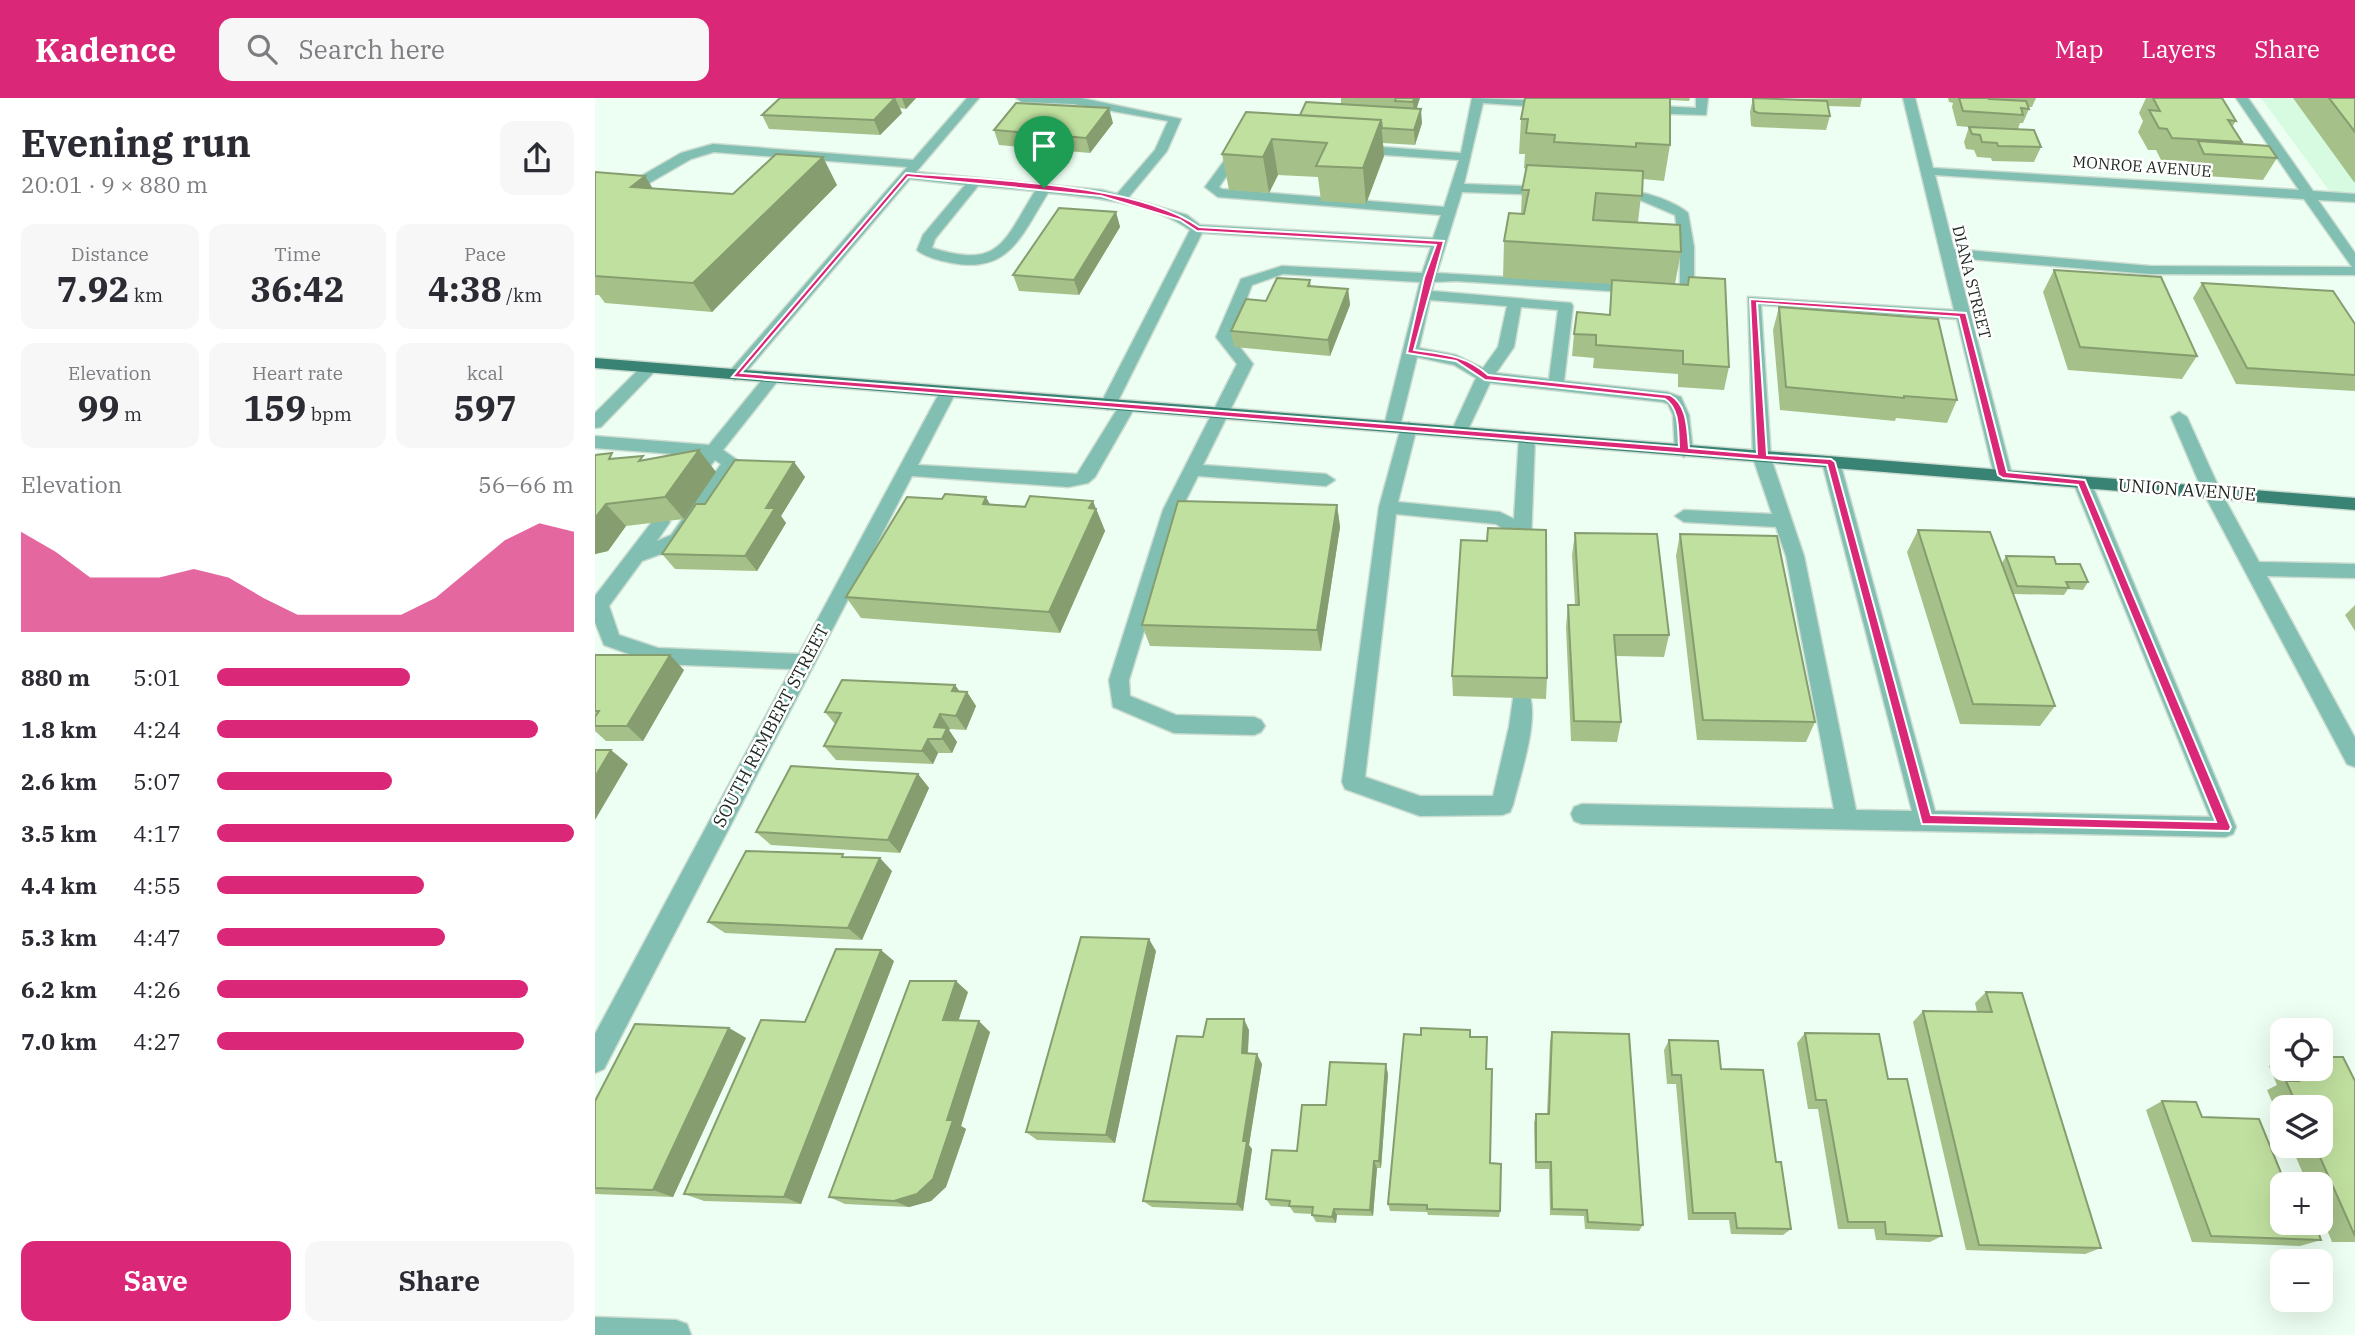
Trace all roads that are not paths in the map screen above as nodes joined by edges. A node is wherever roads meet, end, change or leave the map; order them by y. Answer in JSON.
{"nodes":[{"id":1,"x":973,"y":98,"type":"edge"},
{"id":2,"x":1023,"y":98,"type":"edge"},
{"id":3,"x":1702,"y":98,"type":"edge"},
{"id":4,"x":1909,"y":98,"type":"edge"},
{"id":5,"x":2242,"y":98,"type":"edge"},
{"id":6,"x":1478,"y":99,"type":"edge"},
{"id":7,"x":1567,"y":104,"type":"edge"},
{"id":8,"x":1621,"y":108,"type":"edge"},
{"id":9,"x":1259,"y":142,"type":"edge"},
{"id":10,"x":1341,"y":148,"type":"edge"},
{"id":11,"x":1466,"y":157,"type":"junction"},
{"id":12,"x":911,"y":170,"type":"junction"},
{"id":13,"x":1926,"y":171,"type":"junction"},
{"id":14,"x":973,"y":183,"type":"junction"},
{"id":15,"x":1044,"y":188,"type":"junction"},
{"id":16,"x":1456,"y":188,"type":"junction"},
{"id":17,"x":595,"y":190,"type":"edge"},
{"id":18,"x":1561,"y":192,"type":"edge"},
{"id":19,"x":1601,"y":194,"type":"edge"},
{"id":20,"x":2308,"y":194,"type":"junction"},
{"id":21,"x":2355,"y":198,"type":"edge"},
{"id":22,"x":1119,"y":200,"type":"junction"},
{"id":23,"x":1447,"y":211,"type":"junction"},
{"id":24,"x":1197,"y":229,"type":"junction"},
{"id":25,"x":1441,"y":243,"type":"junction"},
{"id":26,"x":1947,"y":253,"type":"junction"},
{"id":27,"x":2355,"y":263,"type":"edge"},
{"id":28,"x":2355,"y":271,"type":"edge"},
{"id":29,"x":1428,"y":278,"type":"junction"},
{"id":30,"x":1423,"y":295,"type":"junction"},
{"id":31,"x":1515,"y":302,"type":"junction"},
{"id":32,"x":1963,"y":315,"type":"junction"},
{"id":33,"x":1410,"y":351,"type":"junction"},
{"id":34,"x":595,"y":363,"type":"edge"},
{"id":35,"x":649,"y":368,"type":"junction"},
{"id":36,"x":735,"y":375,"type":"junction"},
{"id":37,"x":1485,"y":377,"type":"junction"},
{"id":38,"x":772,"y":378,"type":"junction"},
{"id":39,"x":1556,"y":383,"type":"junction"},
{"id":40,"x":948,"y":392,"type":"junction"},
{"id":41,"x":1108,"y":405,"type":"junction"},
{"id":42,"x":1126,"y":407,"type":"junction"},
{"id":43,"x":1217,"y":414,"type":"junction"},
{"id":44,"x":2179,"y":417,"type":"dead end"},
{"id":45,"x":595,"y":423,"type":"edge"},
{"id":46,"x":1400,"y":427,"type":"junction"},
{"id":47,"x":1459,"y":432,"type":"junction"},
{"id":48,"x":1527,"y":437,"type":"junction"},
{"id":49,"x":595,"y":442,"type":"edge"},
{"id":50,"x":1684,"y":451,"type":"junction"},
{"id":51,"x":713,"y":452,"type":"junction"},
{"id":52,"x":1762,"y":458,"type":"junction"},
{"id":53,"x":1831,"y":462,"type":"junction"},
{"id":54,"x":907,"y":470,"type":"junction"},
{"id":55,"x":1191,"y":470,"type":"junction"},
{"id":56,"x":2003,"y":475,"type":"junction"},
{"id":57,"x":692,"y":477,"type":"edge"},
{"id":58,"x":1326,"y":480,"type":"dead end"},
{"id":59,"x":2082,"y":482,"type":"junction"},
{"id":60,"x":2212,"y":492,"type":"junction"},
{"id":61,"x":2355,"y":504,"type":"edge"},
{"id":62,"x":1388,"y":507,"type":"junction"},
{"id":63,"x":1684,"y":516,"type":"dead end"},
{"id":64,"x":661,"y":522,"type":"edge"},
{"id":65,"x":1783,"y":522,"type":"junction"},
{"id":66,"x":1523,"y":533,"type":"junction"},
{"id":67,"x":1522,"y":551,"type":"edge"},
{"id":68,"x":636,"y":556,"type":"junction"},
{"id":69,"x":2254,"y":569,"type":"junction"},
{"id":70,"x":2355,"y":571,"type":"edge"},
{"id":71,"x":601,"y":595,"type":"edge"},
{"id":72,"x":806,"y":662,"type":"junction"},
{"id":73,"x":1521,"y":698,"type":"edge"},
{"id":74,"x":1254,"y":726,"type":"dead end"},
{"id":75,"x":2355,"y":758,"type":"edge"},
{"id":76,"x":1582,"y":814,"type":"dead end"},
{"id":77,"x":1847,"y":819,"type":"junction"},
{"id":78,"x":1926,"y":821,"type":"junction"},
{"id":79,"x":595,"y":1060,"type":"edge"},
{"id":80,"x":595,"y":1332,"type":"edge"},
{"id":81,"x":676,"y":1335,"type":"edge"}],
"edges":[{"from":1,"to":12,"type":"street"},
{"from":2,"to":22,"type":"street"},
{"from":3,"to":8,"type":"street"},
{"from":4,"to":13,"type":"street","name":"DIANA STREET"},
{"from":5,"to":20,"type":"street"},
{"from":6,"to":7,"type":"street"},
{"from":6,"to":11,"type":"street"},
{"from":9,"to":23,"type":"street"},
{"from":10,"to":11,"type":"street"},
{"from":11,"to":16,"type":"street"},
{"from":12,"to":14,"type":"street"},
{"from":12,"to":17,"type":"street"},
{"from":12,"to":36,"type":"street"},
{"from":13,"to":20,"type":"street","name":"MONROE AVENUE"},
{"from":13,"to":26,"type":"street","name":"DIANA STREET"},
{"from":14,"to":15,"type":"street"},
{"from":14,"to":15,"type":"street"},
{"from":15,"to":22,"type":"street"},
{"from":16,"to":18,"type":"street"},
{"from":16,"to":23,"type":"street"},
{"from":19,"to":29,"type":"street"},
{"from":20,"to":21,"type":"street","name":"MONROE AVENUE"},
{"from":20,"to":27,"type":"street"},
{"from":22,"to":24,"type":"street"},
{"from":23,"to":25,"type":"street"},
{"from":24,"to":25,"type":"street"},
{"from":24,"to":41,"type":"street"},
{"from":25,"to":29,"type":"street"},
{"from":26,"to":28,"type":"street"},
{"from":26,"to":32,"type":"street","name":"DIANA STREET"},
{"from":29,"to":30,"type":"street"},
{"from":29,"to":43,"type":"street"},
{"from":30,"to":31,"type":"street"},
{"from":30,"to":33,"type":"street"},
{"from":31,"to":37,"type":"street"},
{"from":31,"to":39,"type":"street"},
{"from":32,"to":52,"type":"street"},
{"from":32,"to":56,"type":"street","name":"DIANA STREET"},
{"from":33,"to":37,"type":"street"},
{"from":33,"to":46,"type":"street"},
{"from":34,"to":35,"type":"main road","name":"UNION AVENUE"},
{"from":35,"to":36,"type":"main road","name":"UNION AVENUE"},
{"from":35,"to":45,"type":"street"},
{"from":36,"to":38,"type":"main road","name":"UNION AVENUE"},
{"from":37,"to":39,"type":"street"},
{"from":37,"to":47,"type":"street"},
{"from":38,"to":40,"type":"main road","name":"UNION AVENUE"},
{"from":38,"to":51,"type":"street"},
{"from":39,"to":50,"type":"street"},
{"from":40,"to":41,"type":"main road","name":"UNION AVENUE"},
{"from":40,"to":54,"type":"street","name":"SOUTH REMBERT STREET"},
{"from":41,"to":42,"type":"main road","name":"UNION AVENUE"},
{"from":42,"to":43,"type":"main road","name":"UNION AVENUE"},
{"from":42,"to":54,"type":"street"},
{"from":43,"to":46,"type":"main road","name":"UNION AVENUE"},
{"from":43,"to":55,"type":"street"},
{"from":44,"to":60,"type":"street"},
{"from":46,"to":47,"type":"main road","name":"UNION AVENUE"},
{"from":46,"to":62,"type":"street"},
{"from":47,"to":48,"type":"main road","name":"UNION AVENUE"},
{"from":48,"to":50,"type":"main road","name":"UNION AVENUE"},
{"from":48,"to":66,"type":"street"},
{"from":49,"to":51,"type":"street"},
{"from":50,"to":52,"type":"main road","name":"UNION AVENUE"},
{"from":51,"to":57,"type":"street"},
{"from":51,"to":68,"type":"street"},
{"from":52,"to":53,"type":"main road","name":"UNION AVENUE"},
{"from":52,"to":65,"type":"street"},
{"from":53,"to":56,"type":"main road","name":"UNION AVENUE"},
{"from":53,"to":78,"type":"street"},
{"from":54,"to":72,"type":"street","name":"SOUTH REMBERT STREET"},
{"from":55,"to":58,"type":"street"},
{"from":55,"to":74,"type":"street"},
{"from":56,"to":59,"type":"main road","name":"UNION AVENUE"},
{"from":59,"to":60,"type":"main road","name":"UNION AVENUE"},
{"from":59,"to":78,"type":"street"},
{"from":60,"to":61,"type":"main road","name":"UNION AVENUE"},
{"from":60,"to":69,"type":"street"},
{"from":62,"to":66,"type":"street"},
{"from":62,"to":73,"type":"street"},
{"from":63,"to":65,"type":"street"},
{"from":64,"to":68,"type":"street"},
{"from":65,"to":77,"type":"street"},
{"from":66,"to":67,"type":"street"},
{"from":68,"to":71,"type":"street"},
{"from":69,"to":70,"type":"street"},
{"from":69,"to":75,"type":"street"},
{"from":71,"to":72,"type":"street"},
{"from":72,"to":79,"type":"street","name":"SOUTH REMBERT STREET"},
{"from":76,"to":77,"type":"street"},
{"from":77,"to":78,"type":"street"},
{"from":80,"to":81,"type":"street"}]}
